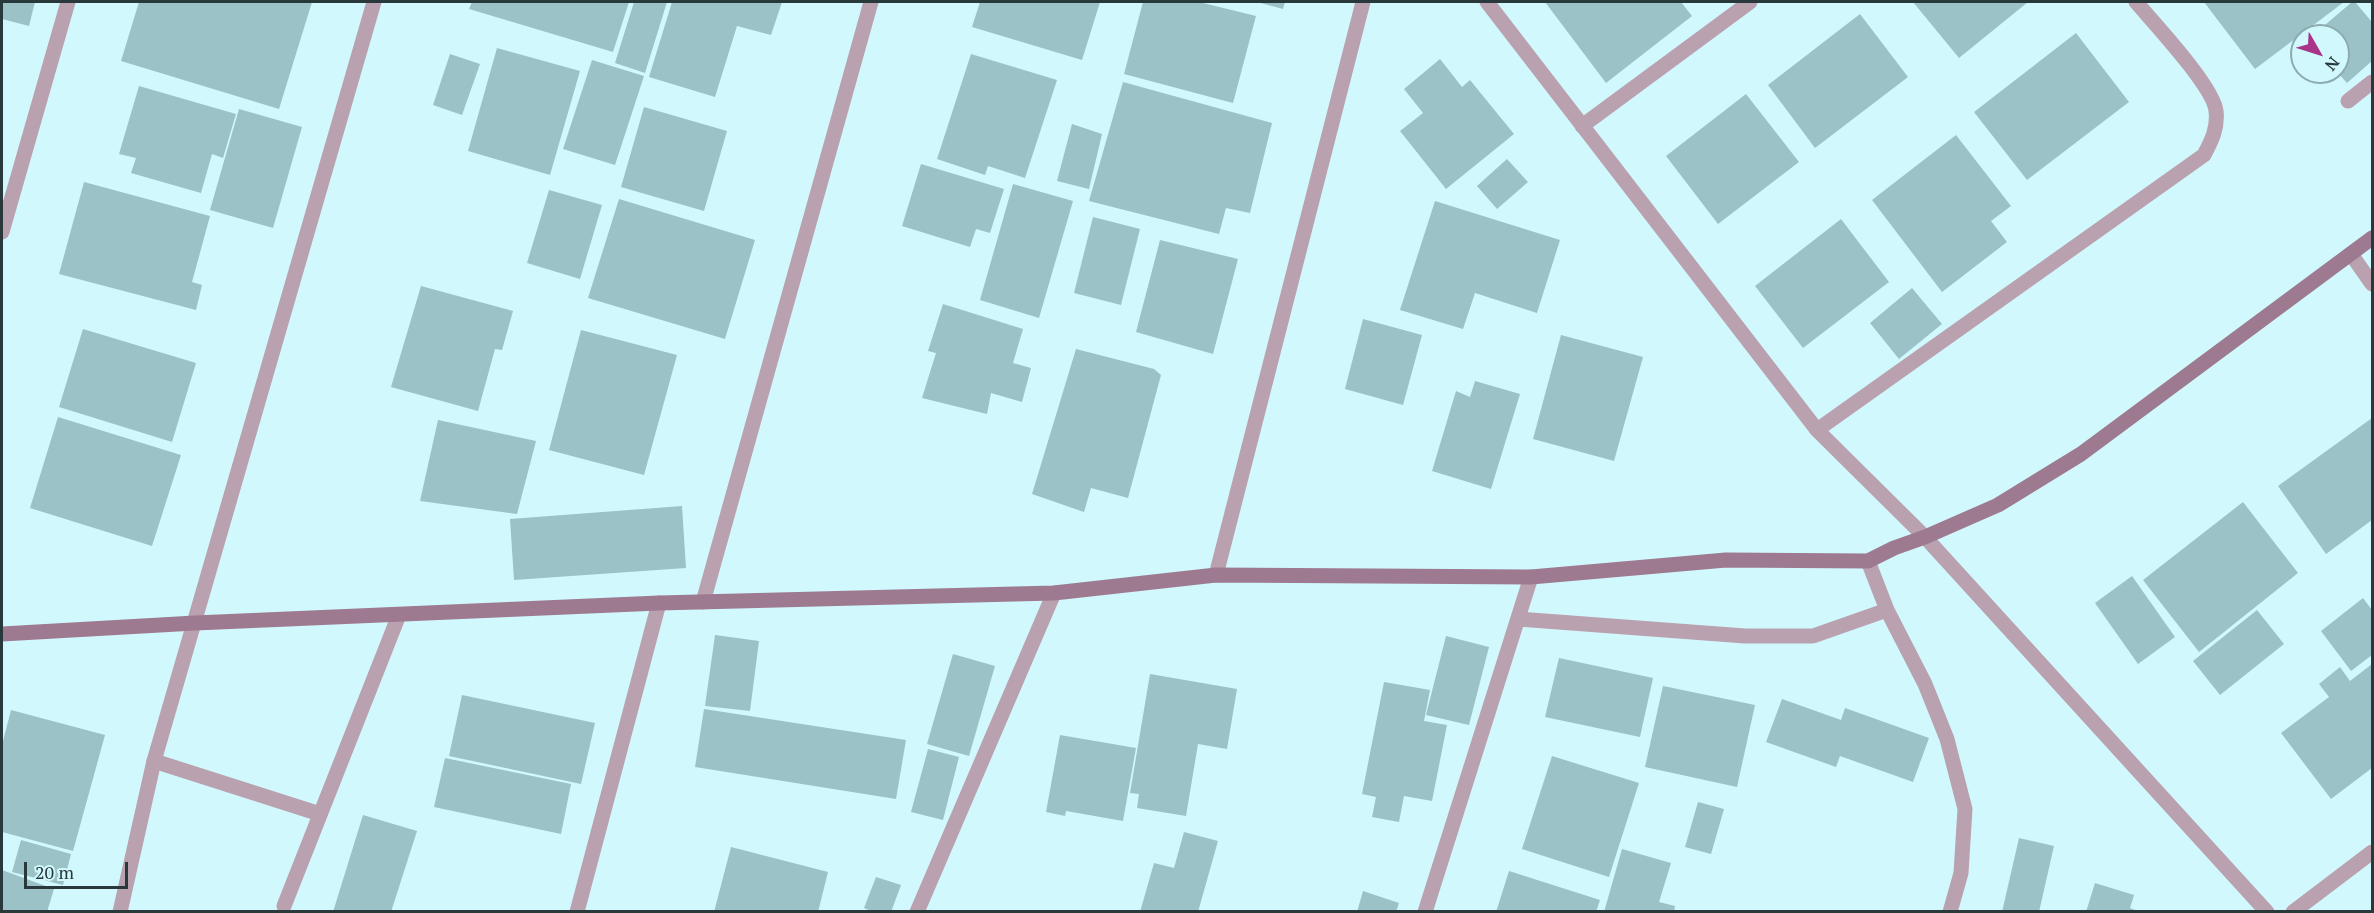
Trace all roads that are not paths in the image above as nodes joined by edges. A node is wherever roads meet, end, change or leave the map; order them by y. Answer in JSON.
{"nodes":[{"id":1,"x":68,"y":2,"type":"edge"},
{"id":2,"x":374,"y":2,"type":"edge"},
{"id":3,"x":871,"y":2,"type":"edge"},
{"id":4,"x":1363,"y":2,"type":"edge"},
{"id":5,"x":1487,"y":2,"type":"edge"},
{"id":6,"x":1750,"y":2,"type":"edge"},
{"id":7,"x":2136,"y":2,"type":"edge"},
{"id":8,"x":2373,"y":82,"type":"edge"},
{"id":9,"x":2348,"y":101,"type":"dead end"},
{"id":10,"x":1582,"y":126,"type":"junction"},
{"id":11,"x":2,"y":232,"type":"edge"},
{"id":12,"x":2373,"y":238,"type":"edge"},
{"id":13,"x":2351,"y":254,"type":"junction"},
{"id":14,"x":2373,"y":284,"type":"edge"},
{"id":15,"x":1817,"y":429,"type":"junction"},
{"id":16,"x":1925,"y":537,"type":"junction"},
{"id":17,"x":1868,"y":561,"type":"junction"},
{"id":18,"x":1216,"y":575,"type":"junction"},
{"id":19,"x":1531,"y":578,"type":"junction"},
{"id":20,"x":1054,"y":593,"type":"junction"},
{"id":21,"x":703,"y":602,"type":"junction"},
{"id":22,"x":659,"y":603,"type":"junction"},
{"id":23,"x":1887,"y":610,"type":"junction"},
{"id":24,"x":399,"y":615,"type":"junction"},
{"id":25,"x":1518,"y":619,"type":"junction"},
{"id":26,"x":195,"y":623,"type":"junction"},
{"id":27,"x":2,"y":634,"type":"edge"},
{"id":28,"x":154,"y":761,"type":"junction"},
{"id":29,"x":320,"y":814,"type":"junction"},
{"id":30,"x":2373,"y":852,"type":"edge"},
{"id":31,"x":284,"y":906,"type":"dead end"},
{"id":32,"x":120,"y":912,"type":"edge"},
{"id":33,"x":577,"y":912,"type":"edge"},
{"id":34,"x":917,"y":912,"type":"edge"},
{"id":35,"x":1425,"y":912,"type":"edge"},
{"id":36,"x":1950,"y":912,"type":"edge"},
{"id":37,"x":2267,"y":912,"type":"edge"},
{"id":38,"x":2293,"y":912,"type":"edge"}],
"edges":[{"from":1,"to":11,"type":"street"},
{"from":2,"to":26,"type":"street"},
{"from":3,"to":21,"type":"street"},
{"from":4,"to":18,"type":"street"},
{"from":5,"to":10,"type":"street"},
{"from":6,"to":10,"type":"street"},
{"from":7,"to":15,"type":"street"},
{"from":8,"to":9,"type":"street"},
{"from":10,"to":15,"type":"street"},
{"from":12,"to":13,"type":"street"},
{"from":13,"to":14,"type":"street"},
{"from":13,"to":16,"type":"street"},
{"from":15,"to":16,"type":"street"},
{"from":16,"to":17,"type":"street"},
{"from":16,"to":37,"type":"street"},
{"from":17,"to":19,"type":"street"},
{"from":17,"to":23,"type":"street"},
{"from":18,"to":19,"type":"street"},
{"from":18,"to":20,"type":"street"},
{"from":19,"to":25,"type":"street"},
{"from":20,"to":21,"type":"street"},
{"from":20,"to":34,"type":"street"},
{"from":21,"to":22,"type":"street"},
{"from":22,"to":24,"type":"street"},
{"from":22,"to":33,"type":"street"},
{"from":23,"to":25,"type":"street"},
{"from":23,"to":36,"type":"street"},
{"from":24,"to":26,"type":"street"},
{"from":24,"to":29,"type":"street"},
{"from":25,"to":35,"type":"street"},
{"from":26,"to":27,"type":"street"},
{"from":26,"to":28,"type":"street"},
{"from":28,"to":29,"type":"street"},
{"from":28,"to":32,"type":"street"},
{"from":29,"to":31,"type":"street"},
{"from":30,"to":38,"type":"street"}]}
